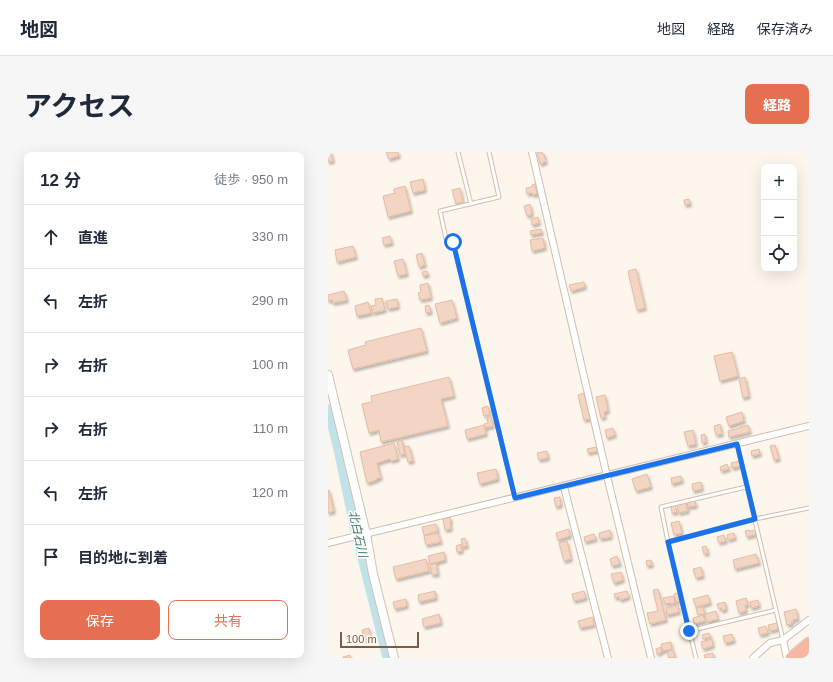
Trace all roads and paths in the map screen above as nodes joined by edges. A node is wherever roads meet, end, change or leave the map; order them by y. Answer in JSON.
{"nodes":[{"id":1,"x":458,"y":152,"type":"edge"},
{"id":2,"x":489,"y":152,"type":"edge"},
{"id":3,"x":532,"y":152,"type":"edge"},
{"id":4,"x":471,"y":204,"type":"junction"},
{"id":5,"x":328,"y":375,"type":"edge"},
{"id":6,"x":809,"y":426,"type":"edge"},
{"id":7,"x":737,"y":444,"type":"junction"},
{"id":8,"x":607,"y":476,"type":"junction"},
{"id":9,"x":564,"y":486,"type":"junction"},
{"id":10,"x":746,"y":487,"type":"junction"},
{"id":11,"x":515,"y":498,"type":"junction"},
{"id":12,"x":809,"y":508,"type":"edge"},
{"id":13,"x":755,"y":519,"type":"junction"},
{"id":14,"x":364,"y":535,"type":"junction"},
{"id":15,"x":668,"y":542,"type":"junction"},
{"id":16,"x":328,"y":543,"type":"edge"},
{"id":17,"x":776,"y":610,"type":"junction"},
{"id":18,"x":809,"y":620,"type":"edge"},
{"id":19,"x":689,"y":631,"type":"junction"},
{"id":20,"x":783,"y":640,"type":"junction"},
{"id":21,"x":809,"y":643,"type":"edge"},
{"id":22,"x":809,"y":655,"type":"edge"},
{"id":23,"x":394,"y":658,"type":"edge"},
{"id":24,"x":608,"y":658,"type":"edge"},
{"id":25,"x":651,"y":658,"type":"edge"},
{"id":26,"x":696,"y":658,"type":"edge"},
{"id":27,"x":752,"y":658,"type":"edge"},
{"id":28,"x":787,"y":658,"type":"edge"},
{"id":29,"x":791,"y":658,"type":"edge"},
{"id":30,"x":805,"y":658,"type":"edge"}],
"edges":[{"from":1,"to":4,"type":"lane"},
{"from":2,"to":4,"type":"lane"},
{"from":3,"to":8,"type":"street"},
{"from":4,"to":11,"type":"lane"},
{"from":5,"to":14,"type":"street"},
{"from":6,"to":7,"type":"street"},
{"from":7,"to":8,"type":"street"},
{"from":7,"to":10,"type":"lane"},
{"from":8,"to":9,"type":"street"},
{"from":8,"to":25,"type":"street"},
{"from":9,"to":11,"type":"street"},
{"from":9,"to":24,"type":"street"},
{"from":10,"to":13,"type":"lane"},
{"from":10,"to":15,"type":"lane"},
{"from":11,"to":14,"type":"street"},
{"from":12,"to":13,"type":"lane"},
{"from":13,"to":15,"type":"lane"},
{"from":13,"to":17,"type":"lane"},
{"from":14,"to":16,"type":"street"},
{"from":14,"to":23,"type":"street"},
{"from":15,"to":19,"type":"lane"},
{"from":17,"to":19,"type":"lane"},
{"from":17,"to":20,"type":"lane"},
{"from":18,"to":20,"type":"street"},
{"from":19,"to":26,"type":"lane"},
{"from":20,"to":27,"type":"street"},
{"from":20,"to":28,"type":"street"},
{"from":21,"to":29,"type":"highway"},
{"from":22,"to":30,"type":"highway"}]}
